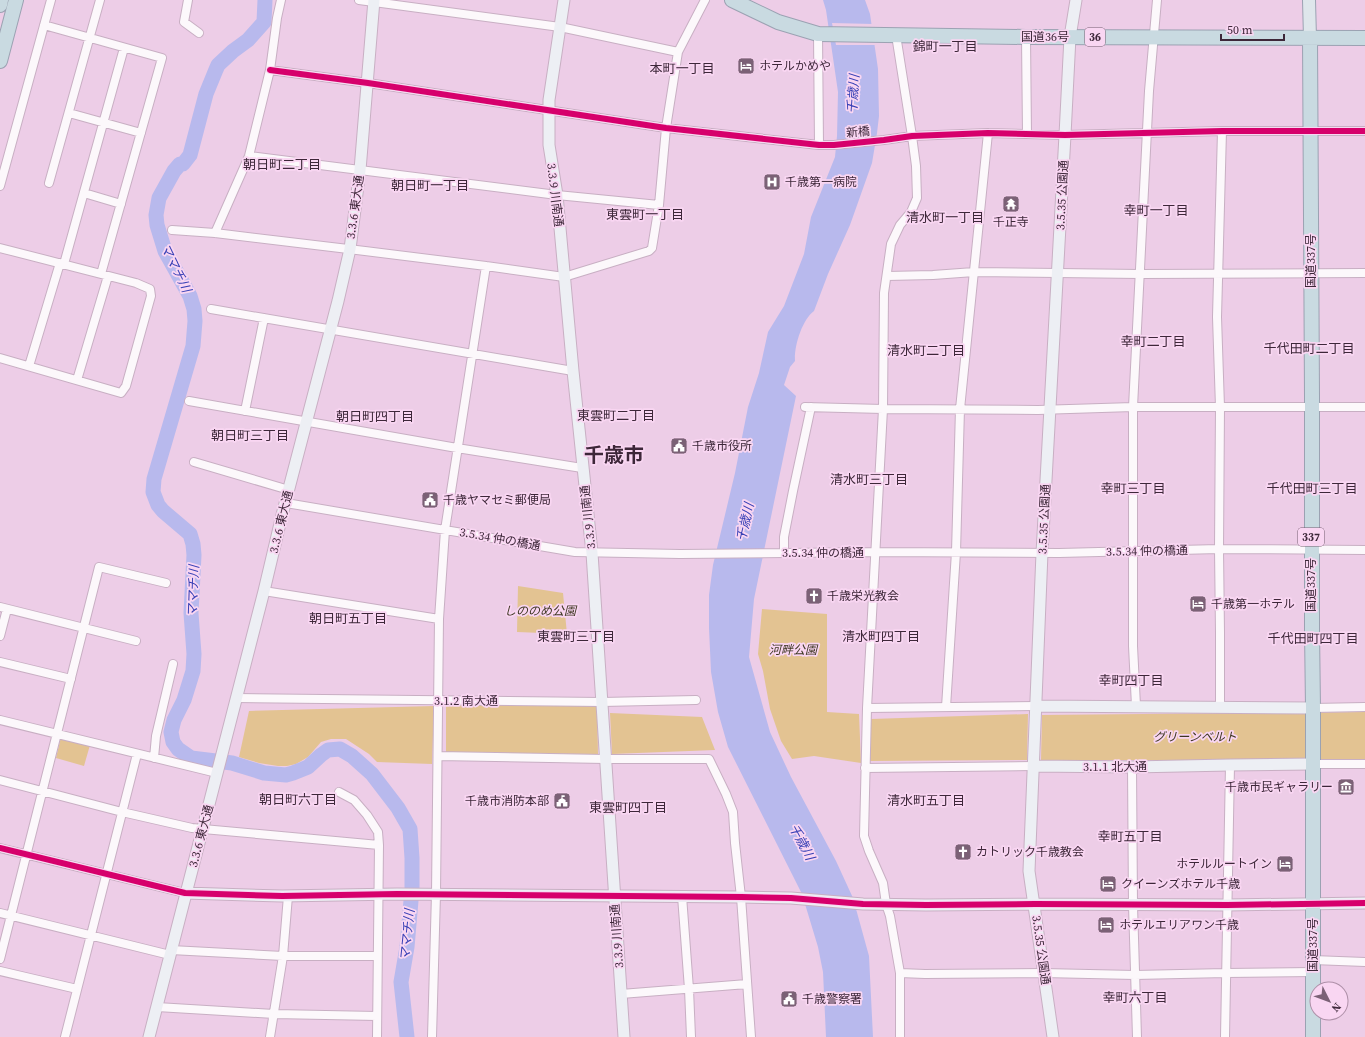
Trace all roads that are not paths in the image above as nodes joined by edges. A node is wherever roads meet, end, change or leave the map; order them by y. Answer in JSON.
{"nodes":[{"id":1,"x":1,"y":0,"type":"edge"},
{"id":2,"x":16,"y":0,"type":"edge"},
{"id":3,"x":51,"y":0,"type":"edge"},
{"id":4,"x":100,"y":0,"type":"edge"},
{"id":5,"x":188,"y":0,"type":"edge"},
{"id":6,"x":281,"y":0,"type":"edge"},
{"id":7,"x":359,"y":0,"type":"edge"},
{"id":8,"x":564,"y":0,"type":"edge"},
{"id":9,"x":705,"y":0,"type":"edge"},
{"id":10,"x":732,"y":0,"type":"edge"},
{"id":11,"x":1076,"y":0,"type":"edge"},
{"id":12,"x":1157,"y":0,"type":"edge"},
{"id":13,"x":1309,"y":0,"type":"edge"},
{"id":14,"x":374,"y":1,"type":"edge"},
{"id":15,"x":0,"y":5,"type":"edge"},
{"id":16,"x":44,"y":25,"type":"junction"},
{"id":17,"x":560,"y":27,"type":"junction"},
{"id":18,"x":199,"y":33,"type":"dead end"},
{"id":19,"x":818,"y":34,"type":"junction"},
{"id":20,"x":896,"y":35,"type":"junction"},
{"id":21,"x":1026,"y":37,"type":"junction"},
{"id":22,"x":1070,"y":37,"type":"junction"},
{"id":23,"x":90,"y":38,"type":"junction"},
{"id":24,"x":1153,"y":38,"type":"junction"},
{"id":25,"x":1310,"y":38,"type":"junction"},
{"id":26,"x":1365,"y":38,"type":"edge"},
{"id":27,"x":124,"y":48,"type":"junction"},
{"id":28,"x":678,"y":52,"type":"junction"},
{"id":29,"x":0,"y":61,"type":"edge"},
{"id":30,"x":270,"y":70,"type":"junction"},
{"id":31,"x":368,"y":83,"type":"junction"},
{"id":32,"x":549,"y":111,"type":"junction"},
{"id":33,"x":69,"y":113,"type":"junction"},
{"id":34,"x":103,"y":123,"type":"junction"},
{"id":35,"x":666,"y":128,"type":"junction"},
{"id":36,"x":1222,"y":131,"type":"junction"},
{"id":37,"x":1310,"y":131,"type":"junction"},
{"id":38,"x":1365,"y":131,"type":"edge"},
{"id":39,"x":988,"y":132,"type":"junction"},
{"id":40,"x":141,"y":133,"type":"junction"},
{"id":41,"x":1146,"y":133,"type":"junction"},
{"id":42,"x":1028,"y":134,"type":"junction"},
{"id":43,"x":1065,"y":135,"type":"junction"},
{"id":44,"x":912,"y":136,"type":"junction"},
{"id":45,"x":819,"y":145,"type":"junction"},
{"id":46,"x":249,"y":156,"type":"junction"},
{"id":47,"x":360,"y":170,"type":"junction"},
{"id":48,"x":49,"y":183,"type":"dead end"},
{"id":49,"x":0,"y":186,"type":"edge"},
{"id":50,"x":84,"y":193,"type":"junction"},
{"id":51,"x":557,"y":195,"type":"junction"},
{"id":52,"x":121,"y":204,"type":"junction"},
{"id":53,"x":659,"y":205,"type":"junction"},
{"id":54,"x":172,"y":230,"type":"dead end"},
{"id":55,"x":215,"y":233,"type":"junction"},
{"id":56,"x":0,"y":248,"type":"edge"},
{"id":57,"x":350,"y":250,"type":"junction"},
{"id":58,"x":62,"y":264,"type":"junction"},
{"id":59,"x":486,"y":266,"type":"junction"},
{"id":60,"x":974,"y":272,"type":"junction"},
{"id":61,"x":1365,"y":273,"type":"edge"},
{"id":62,"x":1058,"y":274,"type":"junction"},
{"id":63,"x":1140,"y":274,"type":"junction"},
{"id":64,"x":1219,"y":274,"type":"junction"},
{"id":65,"x":1311,"y":274,"type":"junction"},
{"id":66,"x":104,"y":275,"type":"junction"},
{"id":67,"x":887,"y":276,"type":"junction"},
{"id":68,"x":564,"y":277,"type":"junction"},
{"id":69,"x":211,"y":309,"type":"dead end"},
{"id":70,"x":264,"y":318,"type":"junction"},
{"id":71,"x":331,"y":330,"type":"junction"},
{"id":72,"x":472,"y":353,"type":"junction"},
{"id":73,"x":0,"y":358,"type":"edge"},
{"id":74,"x":29,"y":366,"type":"junction"},
{"id":75,"x":573,"y":371,"type":"junction"},
{"id":76,"x":76,"y":380,"type":"junction"},
{"id":77,"x":189,"y":401,"type":"dead end"},
{"id":78,"x":1133,"y":406,"type":"junction"},
{"id":79,"x":1220,"y":407,"type":"junction"},
{"id":80,"x":1312,"y":407,"type":"junction"},
{"id":81,"x":1365,"y":407,"type":"edge"},
{"id":82,"x":883,"y":409,"type":"junction"},
{"id":83,"x":1050,"y":409,"type":"junction"},
{"id":84,"x":960,"y":410,"type":"junction"},
{"id":85,"x":245,"y":411,"type":"junction"},
{"id":86,"x":307,"y":422,"type":"junction"},
{"id":87,"x":457,"y":448,"type":"junction"},
{"id":88,"x":194,"y":462,"type":"dead end"},
{"id":89,"x":582,"y":468,"type":"junction"},
{"id":90,"x":289,"y":490,"type":"junction"},
{"id":91,"x":286,"y":503,"type":"junction"},
{"id":92,"x":444,"y":530,"type":"junction"},
{"id":93,"x":1218,"y":549,"type":"junction"},
{"id":94,"x":1311,"y":550,"type":"junction"},
{"id":95,"x":1365,"y":550,"type":"edge"},
{"id":96,"x":1132,"y":551,"type":"junction"},
{"id":97,"x":875,"y":552,"type":"junction"},
{"id":98,"x":956,"y":552,"type":"junction"},
{"id":99,"x":592,"y":553,"type":"junction"},
{"id":100,"x":784,"y":553,"type":"junction"},
{"id":101,"x":1042,"y":553,"type":"junction"},
{"id":102,"x":166,"y":583,"type":"dead end"},
{"id":103,"x":264,"y":591,"type":"junction"},
{"id":104,"x":4,"y":608,"type":"edge"},
{"id":105,"x":439,"y":619,"type":"junction"},
{"id":106,"x":84,"y":627,"type":"junction"},
{"id":107,"x":0,"y":636,"type":"edge"},
{"id":108,"x":136,"y":641,"type":"dead end"},
{"id":109,"x":0,"y":662,"type":"edge"},
{"id":110,"x":173,"y":664,"type":"dead end"},
{"id":111,"x":71,"y":679,"type":"junction"},
{"id":112,"x":236,"y":698,"type":"junction"},
{"id":113,"x":437,"y":700,"type":"junction"},
{"id":114,"x":696,"y":700,"type":"dead end"},
{"id":115,"x":602,"y":702,"type":"junction"},
{"id":116,"x":1036,"y":706,"type":"junction"},
{"id":117,"x":1136,"y":706,"type":"junction"},
{"id":118,"x":946,"y":707,"type":"junction"},
{"id":119,"x":1220,"y":707,"type":"junction"},
{"id":120,"x":1365,"y":707,"type":"edge"},
{"id":121,"x":867,"y":708,"type":"junction"},
{"id":122,"x":1314,"y":708,"type":"junction"},
{"id":123,"x":0,"y":720,"type":"edge"},
{"id":124,"x":57,"y":734,"type":"junction"},
{"id":125,"x":137,"y":754,"type":"junction"},
{"id":126,"x":438,"y":756,"type":"junction"},
{"id":127,"x":154,"y":758,"type":"junction"},
{"id":128,"x":606,"y":759,"type":"junction"},
{"id":129,"x":1313,"y":764,"type":"junction"},
{"id":130,"x":1365,"y":764,"type":"edge"},
{"id":131,"x":1230,"y":765,"type":"junction"},
{"id":132,"x":1033,"y":766,"type":"junction"},
{"id":133,"x":1132,"y":767,"type":"junction"},
{"id":134,"x":865,"y":768,"type":"junction"},
{"id":135,"x":218,"y":770,"type":"junction"},
{"id":136,"x":0,"y":780,"type":"edge"},
{"id":137,"x":42,"y":791,"type":"junction"},
{"id":138,"x":339,"y":792,"type":"dead end"},
{"id":139,"x":122,"y":812,"type":"junction"},
{"id":140,"x":203,"y":828,"type":"junction"},
{"id":141,"x":379,"y":845,"type":"junction"},
{"id":142,"x":0,"y":848,"type":"edge"},
{"id":143,"x":26,"y":854,"type":"junction"},
{"id":144,"x":106,"y":874,"type":"junction"},
{"id":145,"x":186,"y":893,"type":"junction"},
{"id":146,"x":378,"y":894,"type":"junction"},
{"id":147,"x":436,"y":894,"type":"junction"},
{"id":148,"x":614,"y":895,"type":"junction"},
{"id":149,"x":288,"y":896,"type":"junction"},
{"id":150,"x":682,"y":896,"type":"junction"},
{"id":151,"x":741,"y":897,"type":"junction"},
{"id":152,"x":1365,"y":903,"type":"edge"},
{"id":153,"x":886,"y":904,"type":"junction"},
{"id":154,"x":1034,"y":904,"type":"junction"},
{"id":155,"x":1313,"y":904,"type":"junction"},
{"id":156,"x":1227,"y":905,"type":"junction"},
{"id":157,"x":1133,"y":906,"type":"junction"},
{"id":158,"x":0,"y":912,"type":"edge"},
{"id":159,"x":11,"y":915,"type":"junction"},
{"id":160,"x":91,"y":935,"type":"junction"},
{"id":161,"x":171,"y":953,"type":"junction"},
{"id":162,"x":283,"y":956,"type":"junction"},
{"id":163,"x":377,"y":956,"type":"junction"},
{"id":164,"x":0,"y":959,"type":"edge"},
{"id":165,"x":1365,"y":962,"type":"edge"},
{"id":166,"x":1313,"y":966,"type":"junction"},
{"id":167,"x":0,"y":971,"type":"edge"},
{"id":168,"x":900,"y":972,"type":"junction"},
{"id":169,"x":1043,"y":973,"type":"junction"},
{"id":170,"x":1226,"y":973,"type":"junction"},
{"id":171,"x":1135,"y":975,"type":"junction"},
{"id":172,"x":747,"y":984,"type":"junction"},
{"id":173,"x":77,"y":989,"type":"junction"},
{"id":174,"x":689,"y":989,"type":"junction"},
{"id":175,"x":622,"y":994,"type":"junction"},
{"id":176,"x":157,"y":1007,"type":"junction"},
{"id":177,"x":274,"y":1014,"type":"junction"},
{"id":178,"x":377,"y":1016,"type":"junction"},
{"id":179,"x":65,"y":1037,"type":"edge"},
{"id":180,"x":149,"y":1037,"type":"edge"},
{"id":181,"x":270,"y":1037,"type":"edge"},
{"id":182,"x":377,"y":1037,"type":"edge"},
{"id":183,"x":432,"y":1037,"type":"edge"},
{"id":184,"x":624,"y":1037,"type":"edge"},
{"id":185,"x":691,"y":1037,"type":"edge"},
{"id":186,"x":751,"y":1037,"type":"edge"},
{"id":187,"x":900,"y":1037,"type":"edge"},
{"id":188,"x":1053,"y":1037,"type":"edge"},
{"id":189,"x":1137,"y":1037,"type":"edge"},
{"id":190,"x":1225,"y":1037,"type":"edge"},
{"id":191,"x":1313,"y":1037,"type":"edge"}],
"edges":[{"from":1,"to":15,"type":"highway"},
{"from":2,"to":29,"type":"highway"},
{"from":3,"to":16,"type":"street"},
{"from":4,"to":23,"type":"street"},
{"from":5,"to":18,"type":"street"},
{"from":6,"to":30,"type":"street"},
{"from":7,"to":14,"type":"street"},
{"from":8,"to":17,"type":"street","name":"3.3.9 川南通"},
{"from":9,"to":28,"type":"street"},
{"from":10,"to":19,"type":"highway","name":"国道36号","number":"36"},
{"from":11,"to":22,"type":"street","name":"3.5.35 公園通"},
{"from":12,"to":24,"type":"street"},
{"from":13,"to":25,"type":"main road"},
{"from":14,"to":17,"type":"street"},
{"from":14,"to":31,"type":"street","name":"3.3.6 東大通"},
{"from":16,"to":23,"type":"street"},
{"from":16,"to":49,"type":"street"},
{"from":17,"to":28,"type":"street"},
{"from":17,"to":32,"type":"street","name":"3.3.9 川南通"},
{"from":19,"to":20,"type":"highway","name":"国道36号","number":"36"},
{"from":19,"to":45,"type":"street"},
{"from":20,"to":21,"type":"highway","name":"国道36号","number":"36"},
{"from":20,"to":44,"type":"street"},
{"from":21,"to":22,"type":"highway","name":"国道36号","number":"36"},
{"from":21,"to":42,"type":"street"},
{"from":22,"to":24,"type":"highway","name":"国道36号","number":"36"},
{"from":22,"to":43,"type":"street","name":"3.5.35 公園通"},
{"from":23,"to":27,"type":"street"},
{"from":23,"to":33,"type":"street"},
{"from":24,"to":25,"type":"highway","name":"国道36号","number":"36"},
{"from":24,"to":41,"type":"street"},
{"from":25,"to":26,"type":"highway","name":"国道36号","number":"36"},
{"from":25,"to":37,"type":"highway","name":"国道337号","number":"337"},
{"from":27,"to":34,"type":"street"},
{"from":27,"to":40,"type":"street"},
{"from":28,"to":35,"type":"street"},
{"from":30,"to":31,"type":"street","name":"新橋"},
{"from":30,"to":46,"type":"street"},
{"from":31,"to":32,"type":"street","name":"新橋"},
{"from":31,"to":47,"type":"street","name":"3.3.6 東大通"},
{"from":32,"to":35,"type":"street","name":"新橋"},
{"from":32,"to":51,"type":"street","name":"3.3.9 川南通"},
{"from":33,"to":34,"type":"street"},
{"from":33,"to":48,"type":"street"},
{"from":34,"to":40,"type":"street"},
{"from":34,"to":50,"type":"street"},
{"from":35,"to":45,"type":"street","name":"新橋"},
{"from":35,"to":53,"type":"street"},
{"from":36,"to":37,"type":"street","name":"新橋"},
{"from":36,"to":41,"type":"street","name":"新橋"},
{"from":36,"to":64,"type":"street"},
{"from":37,"to":38,"type":"street","name":"新橋"},
{"from":37,"to":65,"type":"highway","name":"国道337号","number":"337"},
{"from":39,"to":42,"type":"street","name":"新橋"},
{"from":39,"to":44,"type":"street","name":"新橋"},
{"from":39,"to":60,"type":"street"},
{"from":40,"to":52,"type":"street"},
{"from":41,"to":43,"type":"street","name":"新橋"},
{"from":41,"to":63,"type":"street"},
{"from":42,"to":43,"type":"street","name":"新橋"},
{"from":43,"to":62,"type":"street","name":"3.5.35 公園通"},
{"from":44,"to":45,"type":"street","name":"新橋"},
{"from":44,"to":67,"type":"street"},
{"from":46,"to":47,"type":"street"},
{"from":46,"to":55,"type":"street"},
{"from":47,"to":51,"type":"street"},
{"from":47,"to":57,"type":"street","name":"3.3.6 東大通"},
{"from":50,"to":52,"type":"street"},
{"from":50,"to":58,"type":"street"},
{"from":51,"to":53,"type":"street"},
{"from":51,"to":68,"type":"street","name":"3.3.9 川南通"},
{"from":52,"to":66,"type":"street"},
{"from":53,"to":68,"type":"street"},
{"from":54,"to":55,"type":"street"},
{"from":55,"to":57,"type":"street"},
{"from":56,"to":58,"type":"street"},
{"from":57,"to":59,"type":"street"},
{"from":57,"to":71,"type":"street","name":"3.3.6 東大通"},
{"from":58,"to":66,"type":"street"},
{"from":58,"to":74,"type":"street"},
{"from":59,"to":68,"type":"street"},
{"from":59,"to":72,"type":"street"},
{"from":60,"to":62,"type":"street"},
{"from":60,"to":67,"type":"street"},
{"from":60,"to":84,"type":"street"},
{"from":61,"to":65,"type":"street"},
{"from":62,"to":63,"type":"street"},
{"from":62,"to":83,"type":"street","name":"3.5.35 公園通"},
{"from":63,"to":64,"type":"street"},
{"from":63,"to":78,"type":"street"},
{"from":64,"to":65,"type":"street"},
{"from":64,"to":79,"type":"street"},
{"from":65,"to":80,"type":"highway","name":"国道337号","number":"337"},
{"from":66,"to":76,"type":"street"},
{"from":66,"to":76,"type":"street"},
{"from":67,"to":82,"type":"street"},
{"from":68,"to":75,"type":"street","name":"3.3.9 川南通"},
{"from":69,"to":70,"type":"street"},
{"from":70,"to":71,"type":"street"},
{"from":70,"to":85,"type":"street"},
{"from":71,"to":72,"type":"street"},
{"from":71,"to":86,"type":"street","name":"3.3.6 東大通"},
{"from":72,"to":75,"type":"street"},
{"from":72,"to":87,"type":"street"},
{"from":73,"to":74,"type":"street"},
{"from":74,"to":76,"type":"street"},
{"from":75,"to":89,"type":"street","name":"3.3.9 川南通"},
{"from":77,"to":85,"type":"street"},
{"from":78,"to":79,"type":"street"},
{"from":78,"to":83,"type":"street"},
{"from":78,"to":96,"type":"street"},
{"from":79,"to":80,"type":"street"},
{"from":79,"to":93,"type":"street"},
{"from":80,"to":81,"type":"street"},
{"from":80,"to":94,"type":"highway","name":"国道337号","number":"337"},
{"from":82,"to":84,"type":"street"},
{"from":82,"to":97,"type":"street"},
{"from":82,"to":100,"type":"street"},
{"from":83,"to":84,"type":"street"},
{"from":83,"to":101,"type":"street","name":"3.5.35 公園通"},
{"from":84,"to":98,"type":"street"},
{"from":85,"to":86,"type":"street"},
{"from":86,"to":87,"type":"street"},
{"from":86,"to":90,"type":"street","name":"3.3.6 東大通"},
{"from":87,"to":89,"type":"street"},
{"from":87,"to":92,"type":"street"},
{"from":88,"to":90,"type":"street"},
{"from":89,"to":99,"type":"street","name":"3.3.9 川南通"},
{"from":90,"to":91,"type":"street","name":"3.3.6 東大通"},
{"from":91,"to":92,"type":"street","name":"3.5.34 仲の橋通"},
{"from":91,"to":103,"type":"street","name":"3.3.6 東大通"},
{"from":92,"to":99,"type":"street","name":"3.5.34 仲の橋通"},
{"from":92,"to":105,"type":"street"},
{"from":93,"to":94,"type":"street","name":"3.5.34 仲の橋通"},
{"from":93,"to":96,"type":"street","name":"3.5.34 仲の橋通"},
{"from":93,"to":119,"type":"street"},
{"from":94,"to":95,"type":"street","name":"3.5.34 仲の橋通"},
{"from":94,"to":122,"type":"highway","name":"国道337号","number":"337"},
{"from":96,"to":101,"type":"street","name":"3.5.34 仲の橋通"},
{"from":96,"to":117,"type":"street"},
{"from":97,"to":98,"type":"street","name":"3.5.34 仲の橋通"},
{"from":97,"to":100,"type":"street","name":"3.5.34 仲の橋通"},
{"from":97,"to":121,"type":"street"},
{"from":98,"to":101,"type":"street","name":"3.5.34 仲の橋通"},
{"from":98,"to":118,"type":"street"},
{"from":99,"to":100,"type":"street","name":"3.5.34 仲の橋通"},
{"from":99,"to":115,"type":"street","name":"3.3.9 川南通"},
{"from":101,"to":116,"type":"street","name":"3.5.35 公園通"},
{"from":102,"to":106,"type":"street"},
{"from":103,"to":105,"type":"street"},
{"from":103,"to":112,"type":"street","name":"3.3.6 東大通"},
{"from":104,"to":106,"type":"street"},
{"from":104,"to":107,"type":"street"},
{"from":105,"to":113,"type":"street"},
{"from":106,"to":108,"type":"street"},
{"from":106,"to":111,"type":"street"},
{"from":109,"to":111,"type":"street"},
{"from":110,"to":127,"type":"street"},
{"from":111,"to":124,"type":"street"},
{"from":112,"to":113,"type":"street","name":"3.1.2 南大通"},
{"from":112,"to":135,"type":"street","name":"3.3.6 東大通"},
{"from":113,"to":115,"type":"street","name":"3.1.2 南大通"},
{"from":113,"to":126,"type":"street"},
{"from":114,"to":115,"type":"street","name":"3.1.2 南大通"},
{"from":115,"to":128,"type":"street","name":"3.3.9 川南通"},
{"from":116,"to":117,"type":"street"},
{"from":116,"to":118,"type":"street"},
{"from":116,"to":132,"type":"street","name":"3.5.35 公園通"},
{"from":117,"to":119,"type":"street"},
{"from":118,"to":121,"type":"street"},
{"from":119,"to":122,"type":"street"},
{"from":120,"to":122,"type":"street"},
{"from":121,"to":134,"type":"street"},
{"from":122,"to":129,"type":"highway","name":"国道337号","number":"337"},
{"from":123,"to":124,"type":"street"},
{"from":124,"to":125,"type":"street"},
{"from":124,"to":137,"type":"street"},
{"from":125,"to":127,"type":"street"},
{"from":125,"to":139,"type":"street"},
{"from":126,"to":128,"type":"street"},
{"from":126,"to":147,"type":"street"},
{"from":127,"to":135,"type":"street"},
{"from":128,"to":148,"type":"street","name":"3.3.9 川南通"},
{"from":128,"to":151,"type":"street"},
{"from":129,"to":130,"type":"street","name":"3.1.1 北大通"},
{"from":129,"to":131,"type":"street","name":"3.1.1 北大通"},
{"from":129,"to":155,"type":"highway","name":"国道337号","number":"337"},
{"from":131,"to":133,"type":"street","name":"3.1.1 北大通"},
{"from":131,"to":156,"type":"street"},
{"from":132,"to":133,"type":"street","name":"3.1.1 北大通"},
{"from":132,"to":134,"type":"street","name":"3.1.1 北大通"},
{"from":132,"to":154,"type":"street","name":"3.5.35 公園通"},
{"from":133,"to":157,"type":"street"},
{"from":134,"to":153,"type":"street"},
{"from":135,"to":140,"type":"street","name":"3.3.6 東大通"},
{"from":136,"to":137,"type":"street"},
{"from":137,"to":139,"type":"street"},
{"from":137,"to":143,"type":"street"},
{"from":138,"to":141,"type":"street"},
{"from":139,"to":140,"type":"street"},
{"from":139,"to":144,"type":"street"},
{"from":140,"to":141,"type":"street"},
{"from":140,"to":145,"type":"street","name":"3.3.6 東大通"},
{"from":141,"to":146,"type":"street"},
{"from":142,"to":143,"type":"street"},
{"from":143,"to":144,"type":"street"},
{"from":143,"to":159,"type":"street"},
{"from":144,"to":145,"type":"street"},
{"from":144,"to":160,"type":"street"},
{"from":145,"to":149,"type":"street"},
{"from":145,"to":161,"type":"street","name":"3.3.6 東大通"},
{"from":146,"to":147,"type":"street"},
{"from":146,"to":149,"type":"street"},
{"from":146,"to":163,"type":"street"},
{"from":147,"to":148,"type":"street"},
{"from":147,"to":183,"type":"street"},
{"from":148,"to":150,"type":"street"},
{"from":148,"to":175,"type":"street","name":"3.3.9 川南通"},
{"from":149,"to":162,"type":"street"},
{"from":150,"to":151,"type":"street"},
{"from":150,"to":174,"type":"street"},
{"from":151,"to":153,"type":"street"},
{"from":151,"to":172,"type":"street"},
{"from":152,"to":155,"type":"street"},
{"from":153,"to":154,"type":"street"},
{"from":153,"to":168,"type":"street"},
{"from":154,"to":157,"type":"street"},
{"from":154,"to":169,"type":"street","name":"3.5.35 公園通"},
{"from":155,"to":156,"type":"street"},
{"from":155,"to":166,"type":"highway","name":"国道337号","number":"337"},
{"from":156,"to":157,"type":"street"},
{"from":156,"to":170,"type":"street"},
{"from":157,"to":171,"type":"street"},
{"from":158,"to":159,"type":"street"},
{"from":159,"to":160,"type":"street"},
{"from":159,"to":164,"type":"street"},
{"from":160,"to":161,"type":"street"},
{"from":160,"to":173,"type":"street"},
{"from":161,"to":162,"type":"street"},
{"from":161,"to":176,"type":"street","name":"3.3.6 東大通"},
{"from":162,"to":163,"type":"street"},
{"from":162,"to":177,"type":"street"},
{"from":163,"to":178,"type":"street"},
{"from":165,"to":166,"type":"street"},
{"from":166,"to":170,"type":"street"},
{"from":166,"to":191,"type":"highway","name":"国道337号","number":"337"},
{"from":167,"to":173,"type":"street"},
{"from":168,"to":169,"type":"street"},
{"from":168,"to":187,"type":"street"},
{"from":169,"to":171,"type":"street"},
{"from":169,"to":188,"type":"street","name":"3.5.35 公園通"},
{"from":170,"to":171,"type":"street"},
{"from":170,"to":190,"type":"street"},
{"from":171,"to":189,"type":"street"},
{"from":172,"to":174,"type":"street"},
{"from":172,"to":186,"type":"street"},
{"from":173,"to":179,"type":"street"},
{"from":174,"to":175,"type":"street"},
{"from":174,"to":185,"type":"street"},
{"from":175,"to":184,"type":"street","name":"3.3.9 川南通"},
{"from":176,"to":177,"type":"street"},
{"from":176,"to":180,"type":"street","name":"3.3.6 東大通"},
{"from":177,"to":178,"type":"street"},
{"from":177,"to":181,"type":"street"},
{"from":178,"to":182,"type":"street"}]}
